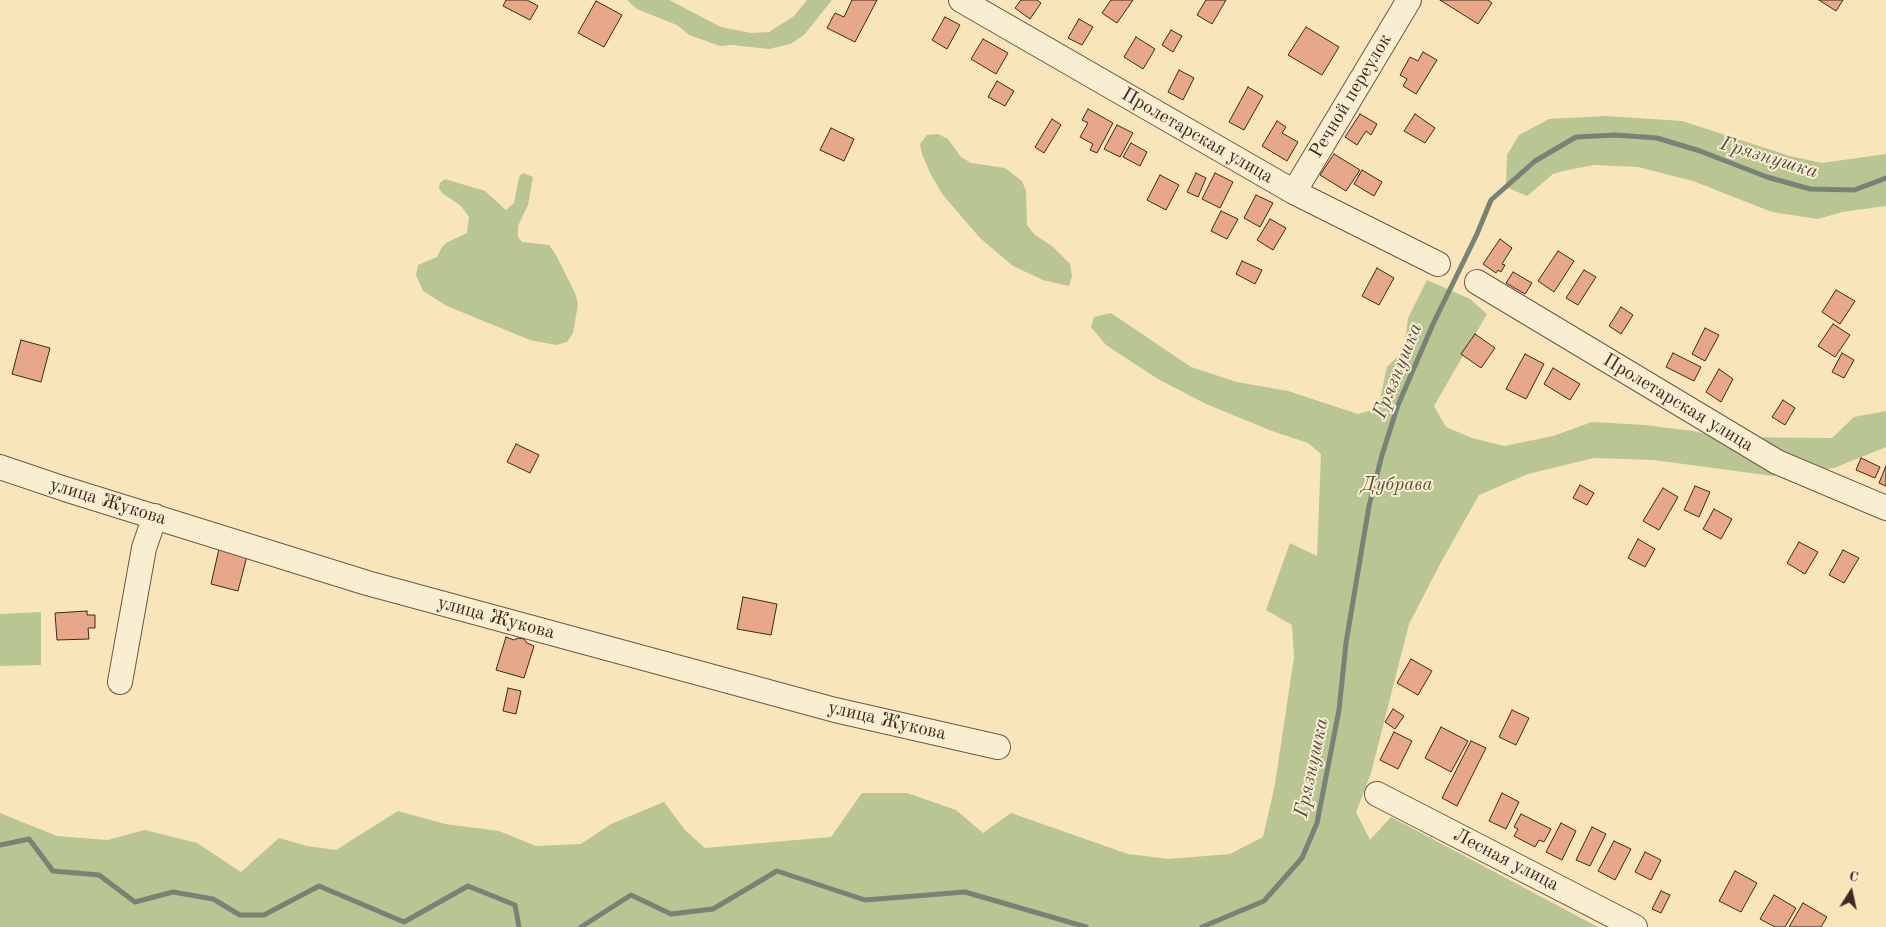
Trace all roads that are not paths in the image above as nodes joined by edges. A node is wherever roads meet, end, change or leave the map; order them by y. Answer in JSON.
{"nodes":[{"id":1,"x":961,"y":0,"type":"edge"},
{"id":2,"x":1409,"y":0,"type":"edge"},
{"id":3,"x":1294,"y":192,"type":"junction"},
{"id":4,"x":1438,"y":264,"type":"dead end"},
{"id":5,"x":1477,"y":282,"type":"dead end"},
{"id":6,"x":0,"y":467,"type":"edge"},
{"id":7,"x":1886,"y":508,"type":"edge"},
{"id":8,"x":154,"y":516,"type":"junction"},
{"id":9,"x":120,"y":682,"type":"dead end"},
{"id":10,"x":998,"y":747,"type":"dead end"},
{"id":11,"x":1377,"y":794,"type":"dead end"},
{"id":12,"x":1635,"y":927,"type":"edge"}],
"edges":[{"from":1,"to":3,"type":"street","name":"Пролетарская улица"},
{"from":2,"to":3,"type":"street","name":"Речной переулок"},
{"from":3,"to":4,"type":"street","name":"Пролетарская улица"},
{"from":5,"to":7,"type":"street","name":"Пролетарская улица"},
{"from":6,"to":8,"type":"street","name":"улица Жукова"},
{"from":8,"to":9,"type":"street"},
{"from":8,"to":10,"type":"street","name":"улица Жукова"},
{"from":11,"to":12,"type":"street","name":"Лесная улица"}]}
